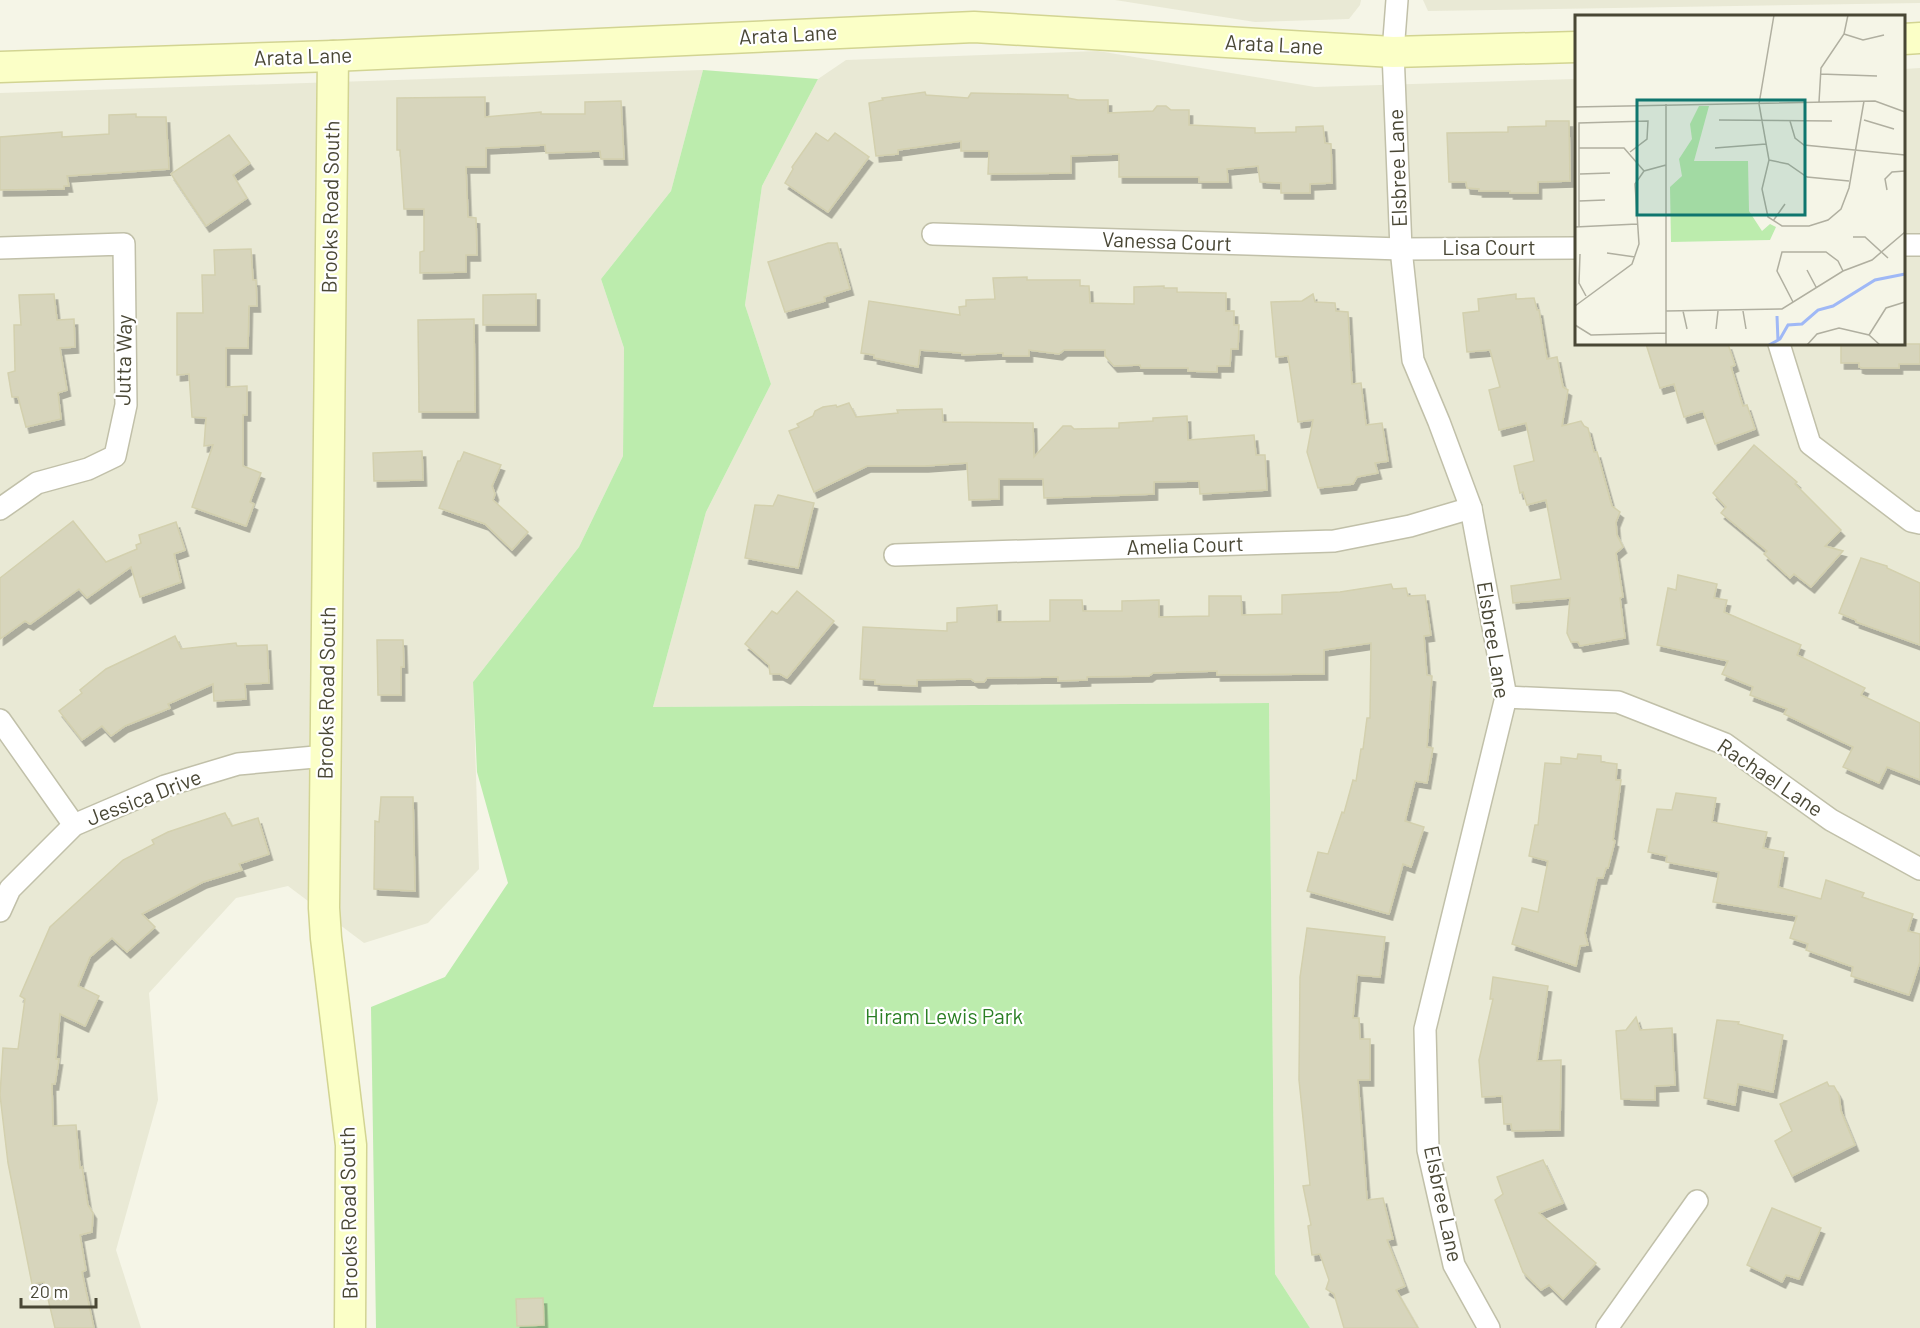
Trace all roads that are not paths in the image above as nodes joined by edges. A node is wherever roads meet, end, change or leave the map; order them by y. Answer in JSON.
{"nodes":[{"id":1,"x":1397,"y":0,"type":"edge"},
{"id":2,"x":1920,"y":38,"type":"edge"},
{"id":3,"x":1905,"y":39,"type":"edge"},
{"id":4,"x":1575,"y":47,"type":"edge"},
{"id":5,"x":1393,"y":52,"type":"junction"},
{"id":6,"x":333,"y":56,"type":"junction"},
{"id":7,"x":0,"y":67,"type":"edge"},
{"id":8,"x":933,"y":234,"type":"dead end"},
{"id":9,"x":0,"y":248,"type":"edge"},
{"id":10,"x":1575,"y":248,"type":"edge"},
{"id":11,"x":1401,"y":249,"type":"junction"},
{"id":12,"x":1779,"y":345,"type":"edge"},
{"id":13,"x":1471,"y":508,"type":"junction"},
{"id":14,"x":0,"y":509,"type":"edge"},
{"id":15,"x":1920,"y":523,"type":"edge"},
{"id":16,"x":896,"y":555,"type":"dead end"},
{"id":17,"x":1506,"y":697,"type":"junction"},
{"id":18,"x":0,"y":720,"type":"edge"},
{"id":19,"x":326,"y":756,"type":"junction"},
{"id":20,"x":74,"y":825,"type":"junction"},
{"id":21,"x":1920,"y":869,"type":"edge"},
{"id":22,"x":0,"y":911,"type":"edge"},
{"id":23,"x":1697,"y":1201,"type":"dead end"},
{"id":24,"x":350,"y":1328,"type":"edge"},
{"id":25,"x":1490,"y":1328,"type":"edge"},
{"id":26,"x":1607,"y":1328,"type":"edge"}],
"edges":[{"from":1,"to":5,"type":"street","name":"Elsbree Lane"},
{"from":2,"to":3,"type":"street"},
{"from":4,"to":5,"type":"street","name":"Arata Lane"},
{"from":5,"to":6,"type":"street","name":"Arata Lane"},
{"from":5,"to":11,"type":"street","name":"Elsbree Lane"},
{"from":6,"to":7,"type":"street","name":"Arata Lane"},
{"from":6,"to":19,"type":"street","name":"Brooks Road South"},
{"from":8,"to":11,"type":"street","name":"Vanessa Court"},
{"from":9,"to":14,"type":"street","name":"Jutta Way"},
{"from":10,"to":11,"type":"street","name":"Lisa Court"},
{"from":11,"to":13,"type":"street","name":"Elsbree Lane"},
{"from":12,"to":15,"type":"street"},
{"from":13,"to":16,"type":"street","name":"Amelia Court"},
{"from":13,"to":17,"type":"street","name":"Elsbree Lane"},
{"from":17,"to":21,"type":"street","name":"Rachael Lane"},
{"from":17,"to":25,"type":"street","name":"Elsbree Lane"},
{"from":18,"to":20,"type":"street"},
{"from":19,"to":20,"type":"street","name":"Jessica Drive"},
{"from":19,"to":24,"type":"street","name":"Brooks Road South"},
{"from":20,"to":22,"type":"street","name":"Jessica Drive"},
{"from":23,"to":26,"type":"street"}]}
